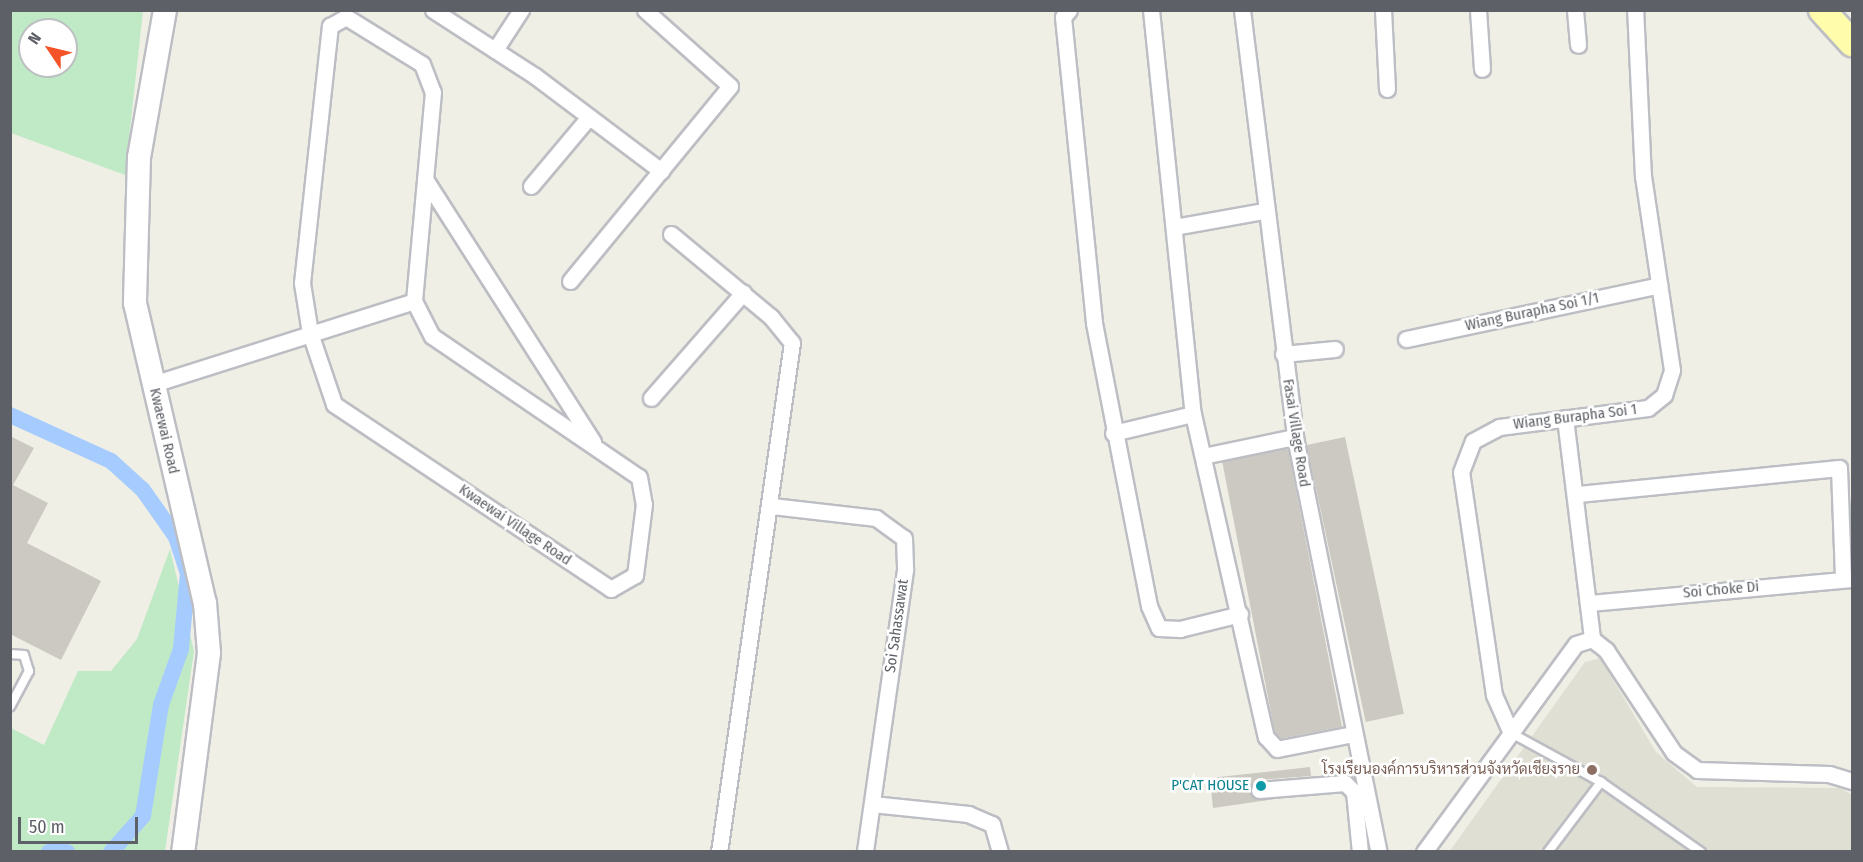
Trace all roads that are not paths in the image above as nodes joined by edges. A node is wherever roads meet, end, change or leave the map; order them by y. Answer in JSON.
{"nodes":[{"id":1,"x":165,"y":10,"type":"edge"},
{"id":2,"x":433,"y":10,"type":"edge"},
{"id":3,"x":521,"y":10,"type":"edge"},
{"id":4,"x":645,"y":10,"type":"edge"},
{"id":5,"x":1069,"y":10,"type":"edge"},
{"id":6,"x":1151,"y":10,"type":"edge"},
{"id":7,"x":1242,"y":10,"type":"edge"},
{"id":8,"x":1383,"y":10,"type":"edge"},
{"id":9,"x":1478,"y":10,"type":"edge"},
{"id":10,"x":1575,"y":10,"type":"edge"},
{"id":11,"x":1635,"y":10,"type":"edge"},
{"id":12,"x":1822,"y":10,"type":"edge"},
{"id":13,"x":1852,"y":43,"type":"edge"},
{"id":14,"x":1578,"y":45,"type":"dead end"},
{"id":15,"x":495,"y":50,"type":"junction"},
{"id":16,"x":1482,"y":69,"type":"dead end"},
{"id":17,"x":1387,"y":89,"type":"dead end"},
{"id":18,"x":589,"y":117,"type":"junction"},
{"id":19,"x":661,"y":171,"type":"junction"},
{"id":20,"x":425,"y":179,"type":"junction"},
{"id":21,"x":531,"y":186,"type":"dead end"},
{"id":22,"x":1264,"y":211,"type":"junction"},
{"id":23,"x":1174,"y":226,"type":"junction"},
{"id":24,"x":671,"y":234,"type":"dead end"},
{"id":25,"x":570,"y":281,"type":"dead end"},
{"id":26,"x":1659,"y":285,"type":"junction"},
{"id":27,"x":743,"y":293,"type":"junction"},
{"id":28,"x":414,"y":302,"type":"junction"},
{"id":29,"x":310,"y":333,"type":"junction"},
{"id":30,"x":1406,"y":339,"type":"dead end"},
{"id":31,"x":1335,"y":349,"type":"dead end"},
{"id":32,"x":1283,"y":354,"type":"junction"},
{"id":33,"x":153,"y":384,"type":"junction"},
{"id":34,"x":651,"y":398,"type":"dead end"},
{"id":35,"x":1193,"y":414,"type":"junction"},
{"id":36,"x":1565,"y":418,"type":"junction"},
{"id":37,"x":1113,"y":433,"type":"junction"},
{"id":38,"x":1295,"y":437,"type":"junction"},
{"id":39,"x":597,"y":448,"type":"junction"},
{"id":40,"x":1203,"y":456,"type":"junction"},
{"id":41,"x":1578,"y":494,"type":"junction"},
{"id":42,"x":772,"y":506,"type":"junction"},
{"id":43,"x":1848,"y":578,"type":"edge"},
{"id":44,"x":1589,"y":603,"type":"junction"},
{"id":45,"x":1240,"y":614,"type":"junction"},
{"id":46,"x":1592,"y":639,"type":"junction"},
{"id":47,"x":10,"y":654,"type":"edge"},
{"id":48,"x":10,"y":706,"type":"edge"},
{"id":49,"x":1511,"y":733,"type":"junction"},
{"id":50,"x":1353,"y":734,"type":"junction"},
{"id":51,"x":1852,"y":781,"type":"edge"},
{"id":52,"x":1601,"y":782,"type":"junction"},
{"id":53,"x":1259,"y":790,"type":"dead end"},
{"id":54,"x":872,"y":804,"type":"junction"},
{"id":55,"x":183,"y":852,"type":"edge"},
{"id":56,"x":719,"y":852,"type":"edge"},
{"id":57,"x":864,"y":852,"type":"edge"},
{"id":58,"x":1000,"y":852,"type":"edge"},
{"id":59,"x":1360,"y":852,"type":"edge"},
{"id":60,"x":1379,"y":852,"type":"edge"},
{"id":61,"x":1424,"y":852,"type":"edge"},
{"id":62,"x":1548,"y":852,"type":"edge"},
{"id":63,"x":1701,"y":852,"type":"edge"}],
"edges":[{"from":1,"to":33,"type":"street","name":"Kwaewai Road"},
{"from":2,"to":15,"type":"street"},
{"from":3,"to":15,"type":"street"},
{"from":4,"to":19,"type":"street"},
{"from":5,"to":37,"type":"street"},
{"from":6,"to":23,"type":"street"},
{"from":7,"to":22,"type":"street","name":"Fasai Village Road"},
{"from":8,"to":17,"type":"street"},
{"from":9,"to":16,"type":"street"},
{"from":10,"to":14,"type":"street"},
{"from":11,"to":26,"type":"street","name":"Wiang Burapha Soi 1"},
{"from":12,"to":13,"type":"main road"},
{"from":15,"to":18,"type":"street"},
{"from":18,"to":19,"type":"street"},
{"from":18,"to":21,"type":"street"},
{"from":19,"to":25,"type":"street"},
{"from":20,"to":28,"type":"street","name":"Kwaewai Village Road"},
{"from":20,"to":29,"type":"street","name":"Kwaewai Village Road"},
{"from":20,"to":39,"type":"street","name":"Kwaewai Village Road"},
{"from":22,"to":23,"type":"street"},
{"from":22,"to":32,"type":"street","name":"Fasai Village Road"},
{"from":23,"to":35,"type":"street"},
{"from":24,"to":27,"type":"street"},
{"from":26,"to":30,"type":"street","name":"Wiang Burapha Soi 1/1"},
{"from":26,"to":36,"type":"street","name":"Wiang Burapha Soi 1"},
{"from":27,"to":34,"type":"street"},
{"from":27,"to":42,"type":"street"},
{"from":28,"to":29,"type":"street"},
{"from":28,"to":39,"type":"street","name":"Kwaewai Village Road"},
{"from":29,"to":33,"type":"street"},
{"from":29,"to":39,"type":"street","name":"Kwaewai Village Road"},
{"from":31,"to":32,"type":"street"},
{"from":32,"to":38,"type":"street","name":"Fasai Village Road"},
{"from":33,"to":55,"type":"street","name":"Kwaewai Road"},
{"from":35,"to":37,"type":"street"},
{"from":35,"to":40,"type":"street"},
{"from":36,"to":41,"type":"street"},
{"from":36,"to":49,"type":"street","name":"Wiang Burapha Soi 1"},
{"from":37,"to":45,"type":"street"},
{"from":38,"to":40,"type":"street"},
{"from":38,"to":50,"type":"street","name":"Fasai Village Road"},
{"from":40,"to":45,"type":"street"},
{"from":41,"to":43,"type":"street"},
{"from":41,"to":44,"type":"street"},
{"from":42,"to":54,"type":"street","name":"Soi Sahassawat"},
{"from":42,"to":56,"type":"street"},
{"from":43,"to":44,"type":"street","name":"Soi Choke Di"},
{"from":44,"to":46,"type":"street"},
{"from":45,"to":50,"type":"street"},
{"from":46,"to":49,"type":"street"},
{"from":46,"to":51,"type":"street"},
{"from":47,"to":48,"type":"lane"},
{"from":49,"to":52,"type":"lane"},
{"from":49,"to":61,"type":"street"},
{"from":50,"to":60,"type":"street","name":"Fasai Village Road"},
{"from":52,"to":62,"type":"lane"},
{"from":52,"to":63,"type":"lane"},
{"from":53,"to":59,"type":"street"},
{"from":54,"to":57,"type":"street","name":"Soi Sahassawat"},
{"from":54,"to":58,"type":"street"}]}
